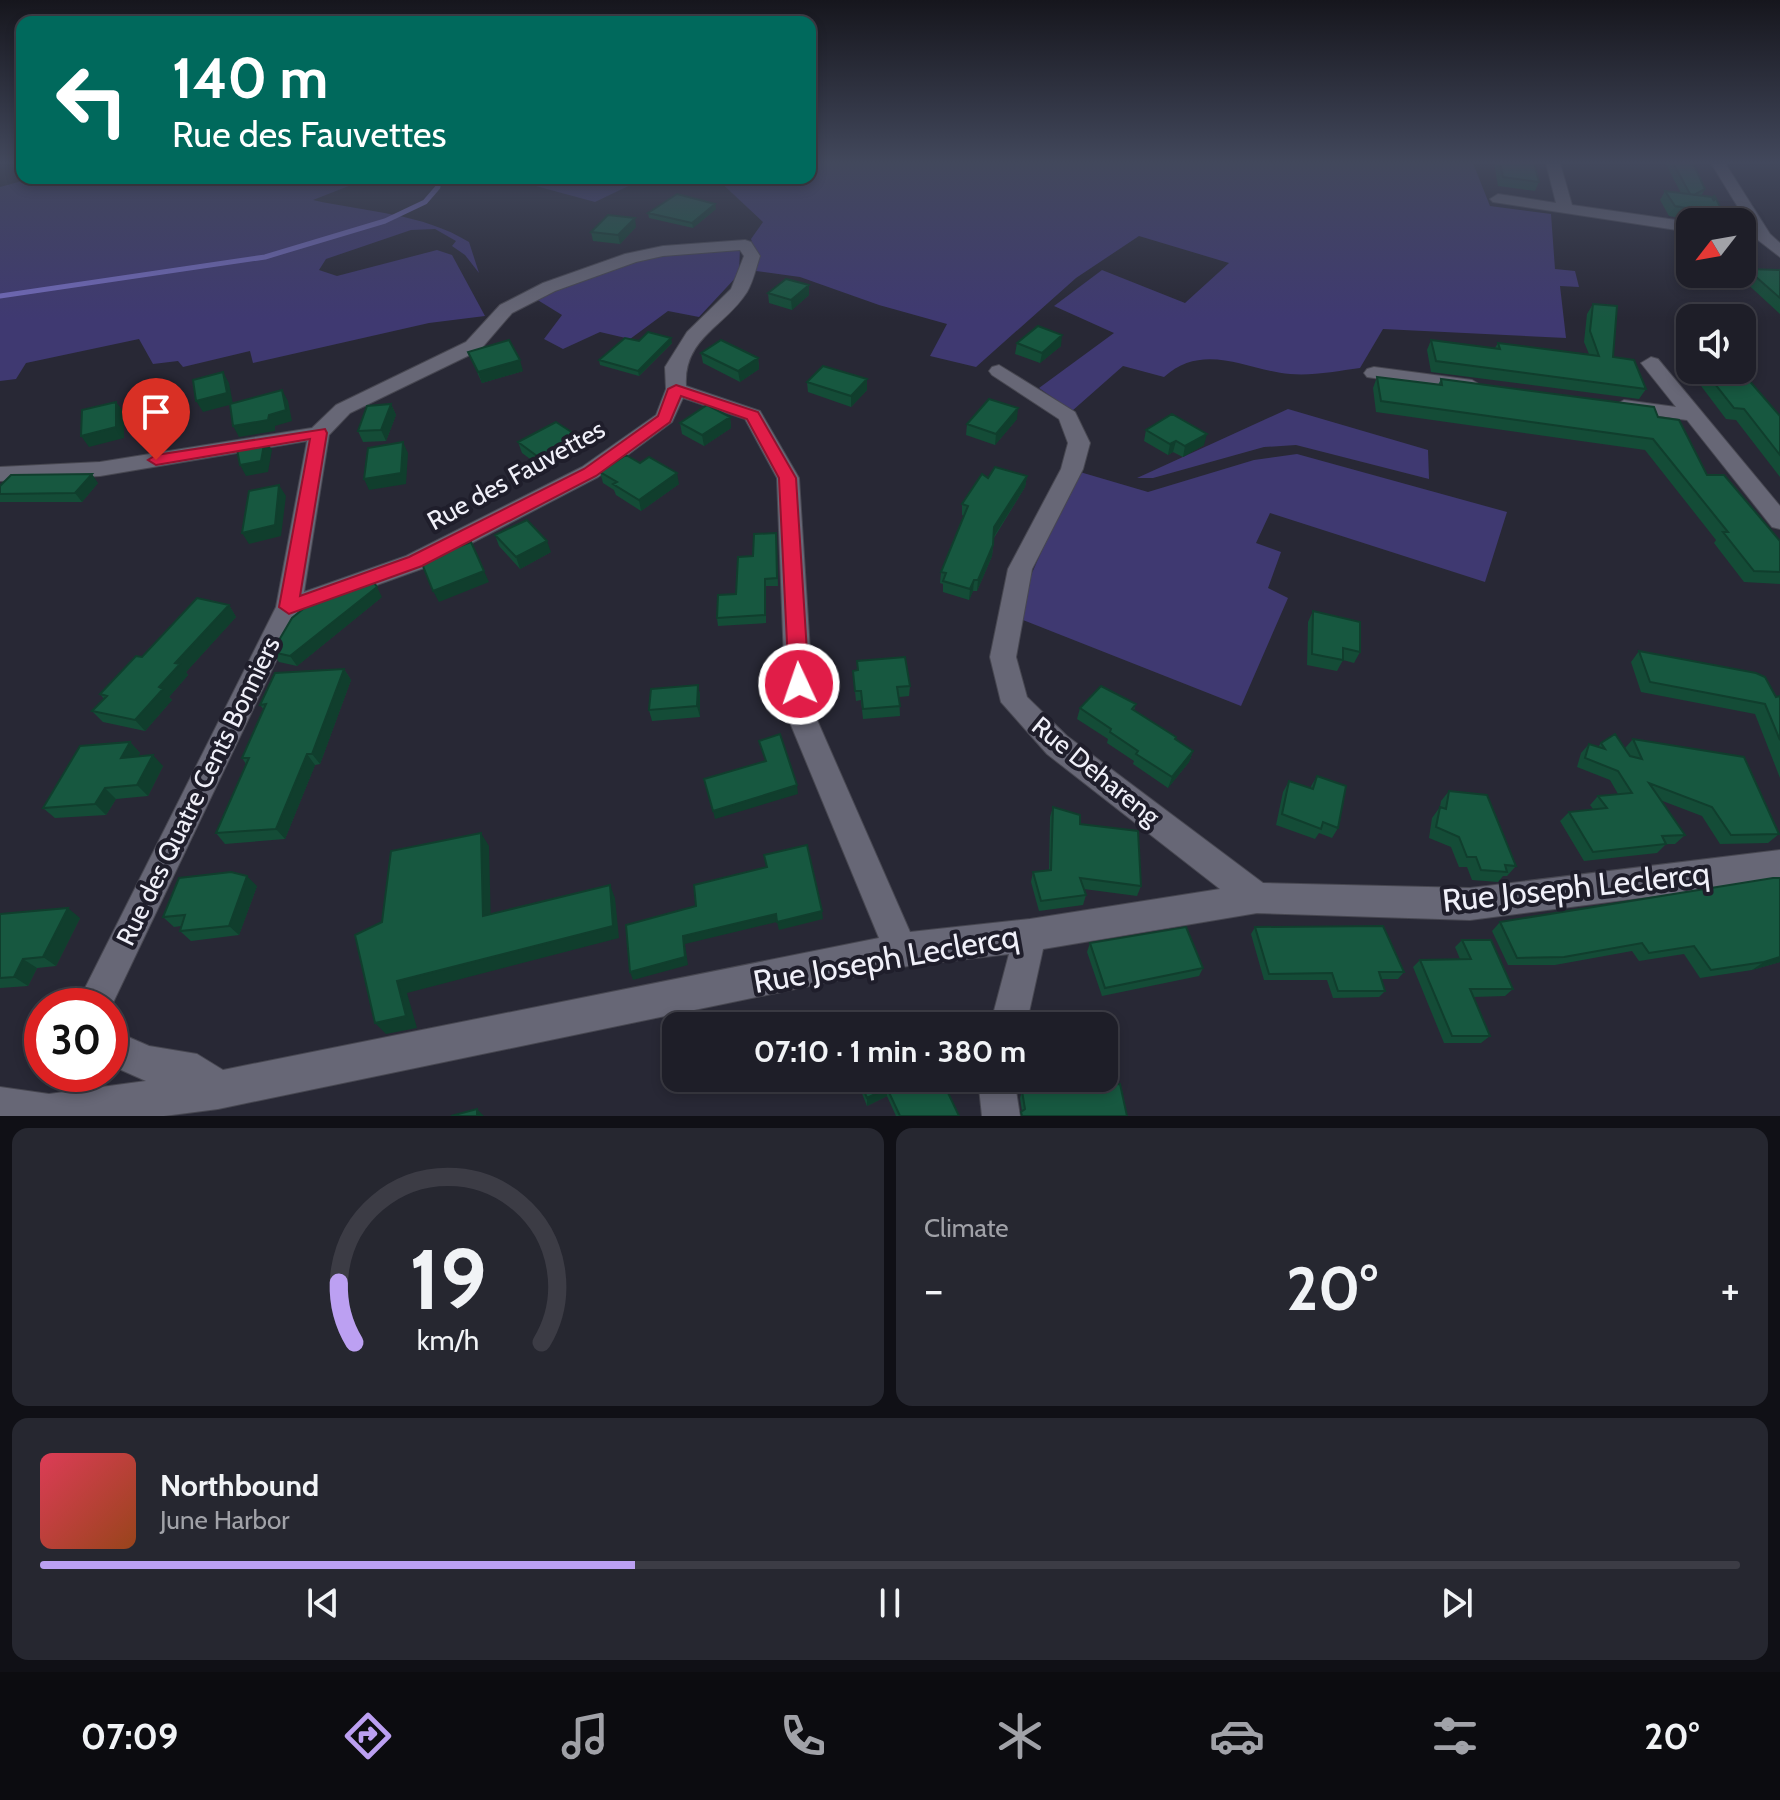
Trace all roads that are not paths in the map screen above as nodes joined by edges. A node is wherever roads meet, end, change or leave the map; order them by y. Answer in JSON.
{"nodes":[{"id":1,"x":1607,"y":215,"type":"edge"},
{"id":2,"x":1755,"y":215,"type":"edge"},
{"id":3,"x":1676,"y":225,"type":"edge"},
{"id":4,"x":1772,"y":238,"type":"edge"},
{"id":5,"x":1780,"y":252,"type":"edge"},
{"id":6,"x":1651,"y":363,"type":"dead end"},
{"id":7,"x":999,"y":371,"type":"dead end"},
{"id":8,"x":1374,"y":373,"type":"dead end"},
{"id":9,"x":676,"y":389,"type":"junction"},
{"id":10,"x":1496,"y":389,"type":"edge"},
{"id":11,"x":1602,"y":403,"type":"edge"},
{"id":12,"x":1693,"y":415,"type":"junction"},
{"id":13,"x":319,"y":433,"type":"junction"},
{"id":14,"x":0,"y":474,"type":"edge"},
{"id":15,"x":1780,"y":521,"type":"edge"},
{"id":16,"x":289,"y":607,"type":"junction"},
{"id":17,"x":1780,"y":865,"type":"edge"},
{"id":18,"x":1257,"y":898,"type":"junction"},
{"id":19,"x":1030,"y":935,"type":"junction"},
{"id":20,"x":901,"y":950,"type":"junction"},
{"id":21,"x":102,"y":988,"type":"edge"},
{"id":22,"x":1011,"y":1012,"type":"edge"},
{"id":23,"x":128,"y":1055,"type":"edge"},
{"id":24,"x":218,"y":1090,"type":"junction"},
{"id":25,"x":998,"y":1092,"type":"edge"},
{"id":26,"x":0,"y":1106,"type":"edge"},
{"id":27,"x":1001,"y":1116,"type":"edge"}],
"edges":[{"from":1,"to":3,"type":"street"},
{"from":2,"to":4,"type":"street"},
{"from":4,"to":5,"type":"street"},
{"from":6,"to":12,"type":"street"},
{"from":7,"to":18,"type":"street","name":"Rue Dehareng"},
{"from":8,"to":10,"type":"street"},
{"from":9,"to":13,"type":"street","name":"Rue des Fauvettes"},
{"from":9,"to":16,"type":"street","name":"Rue des Fauvettes"},
{"from":9,"to":20,"type":"street"},
{"from":11,"to":12,"type":"street"},
{"from":12,"to":15,"type":"street"},
{"from":13,"to":14,"type":"street"},
{"from":13,"to":16,"type":"street","name":"Rue des Quatre Cents Bonniers"},
{"from":16,"to":21,"type":"street","name":"Rue des Quatre Cents Bonniers"},
{"from":17,"to":18,"type":"street","name":"Rue Joseph Leclercq"},
{"from":18,"to":19,"type":"street","name":"Rue Joseph Leclercq"},
{"from":19,"to":20,"type":"street","name":"Rue Joseph Leclercq"},
{"from":19,"to":22,"type":"street"},
{"from":20,"to":24,"type":"street","name":"Rue Joseph Leclercq"},
{"from":23,"to":24,"type":"street"},
{"from":24,"to":26,"type":"street","name":"Rue Joseph Leclercq"},
{"from":25,"to":27,"type":"street"}]}
